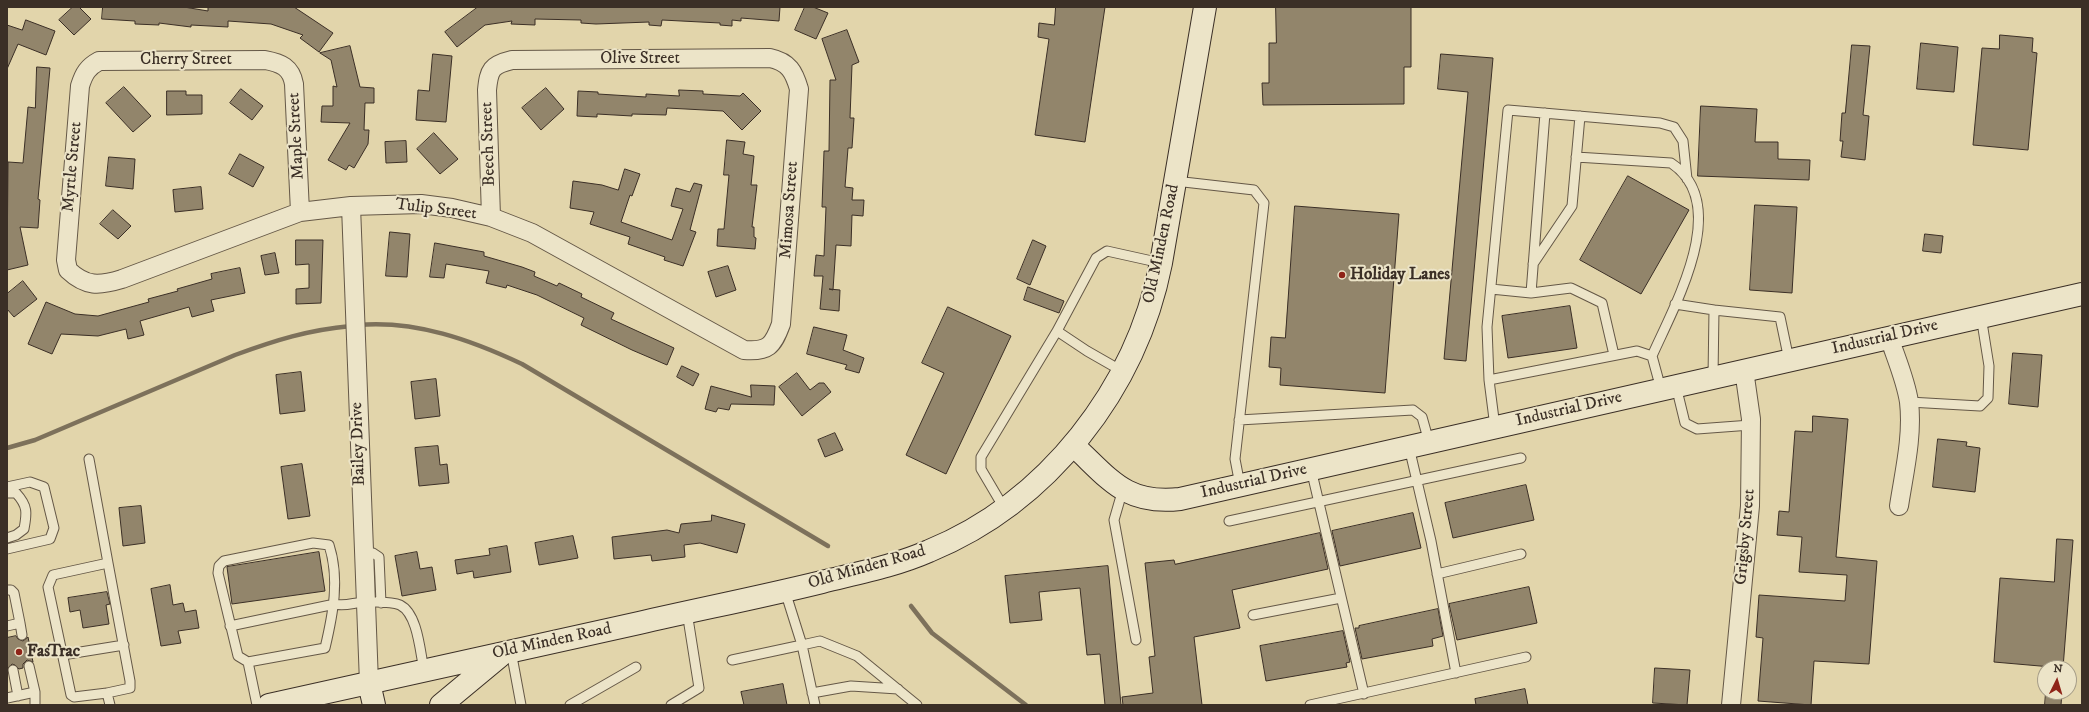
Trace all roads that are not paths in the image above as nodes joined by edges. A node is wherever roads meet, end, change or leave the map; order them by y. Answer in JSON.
{"nodes":[{"id":1,"x":1205,"y":7,"type":"edge"},
{"id":2,"x":283,"y":64,"type":"joint"},
{"id":3,"x":90,"y":66,"type":"joint"},
{"id":4,"x":791,"y":67,"type":"joint"},
{"id":5,"x":491,"y":70,"type":"joint"},
{"id":6,"x":1545,"y":113,"type":"junction"},
{"id":7,"x":1580,"y":116,"type":"junction"},
{"id":8,"x":1576,"y":157,"type":"junction"},
{"id":9,"x":1687,"y":179,"type":"junction"},
{"id":10,"x":1175,"y":180,"type":"junction"},
{"id":11,"x":351,"y":206,"type":"junction"},
{"id":12,"x":300,"y":212,"type":"junction"},
{"id":13,"x":491,"y":217,"type":"junction"},
{"id":14,"x":1161,"y":263,"type":"junction"},
{"id":15,"x":1533,"y":265,"type":"junction"},
{"id":16,"x":68,"y":270,"type":"joint"},
{"id":17,"x":1491,"y":289,"type":"junction"},
{"id":18,"x":1530,"y":293,"type":"junction"},
{"id":19,"x":2082,"y":294,"type":"edge"},
{"id":20,"x":1675,"y":304,"type":"junction"},
{"id":21,"x":1714,"y":310,"type":"junction"},
{"id":22,"x":1982,"y":316,"type":"junction"},
{"id":23,"x":1057,"y":331,"type":"junction"},
{"id":24,"x":1889,"y":337,"type":"junction"},
{"id":25,"x":764,"y":350,"type":"joint"},
{"id":26,"x":1614,"y":355,"type":"junction"},
{"id":27,"x":1652,"y":356,"type":"junction"},
{"id":28,"x":1789,"y":360,"type":"junction"},
{"id":29,"x":1744,"y":370,"type":"junction"},
{"id":30,"x":1122,"y":371,"type":"junction"},
{"id":31,"x":1713,"y":377,"type":"junction"},
{"id":32,"x":1489,"y":380,"type":"junction"},
{"id":33,"x":1668,"y":387,"type":"junction"},
{"id":34,"x":1909,"y":402,"type":"junction"},
{"id":35,"x":1239,"y":420,"type":"junction"},
{"id":36,"x":1751,"y":425,"type":"junction"},
{"id":37,"x":1495,"y":427,"type":"junction"},
{"id":38,"x":1419,"y":444,"type":"junction"},
{"id":39,"x":1073,"y":445,"type":"junction"},
{"id":40,"x":1521,"y":458,"type":"dead end"},
{"id":41,"x":89,"y":459,"type":"dead end"},
{"id":42,"x":1311,"y":469,"type":"junction"},
{"id":43,"x":1416,"y":480,"type":"junction"},
{"id":44,"x":1240,"y":485,"type":"junction"},
{"id":45,"x":7,"y":487,"type":"edge"},
{"id":46,"x":1123,"y":489,"type":"junction"},
{"id":47,"x":7,"y":493,"type":"edge"},
{"id":48,"x":1319,"y":503,"type":"junction"},
{"id":49,"x":1899,"y":506,"type":"dead end"},
{"id":50,"x":1004,"y":508,"type":"junction"},
{"id":51,"x":1229,"y":522,"type":"dead end"},
{"id":52,"x":7,"y":538,"type":"edge"},
{"id":53,"x":7,"y":548,"type":"edge"},
{"id":54,"x":1521,"y":554,"type":"dead end"},
{"id":55,"x":108,"y":564,"type":"junction"},
{"id":56,"x":1436,"y":574,"type":"junction"},
{"id":57,"x":7,"y":590,"type":"edge"},
{"id":58,"x":785,"y":591,"type":"junction"},
{"id":59,"x":1341,"y":598,"type":"junction"},
{"id":60,"x":373,"y":603,"type":"junction"},
{"id":61,"x":335,"y":604,"type":"junction"},
{"id":62,"x":687,"y":612,"type":"junction"},
{"id":63,"x":1253,"y":615,"type":"dead end"},
{"id":64,"x":20,"y":623,"type":"junction"},
{"id":65,"x":7,"y":626,"type":"edge"},
{"id":66,"x":230,"y":626,"type":"junction"},
{"id":67,"x":22,"y":634,"type":"dead end"},
{"id":68,"x":1136,"y":640,"type":"dead end"},
{"id":69,"x":802,"y":644,"type":"junction"},
{"id":70,"x":124,"y":645,"type":"junction"},
{"id":71,"x":508,"y":652,"type":"junction"},
{"id":72,"x":62,"y":655,"type":"junction"},
{"id":73,"x":1526,"y":657,"type":"dead end"},
{"id":74,"x":732,"y":660,"type":"dead end"},
{"id":75,"x":248,"y":662,"type":"junction"},
{"id":76,"x":30,"y":666,"type":"dead end"},
{"id":77,"x":636,"y":667,"type":"dead end"},
{"id":78,"x":13,"y":670,"type":"dead end"},
{"id":79,"x":424,"y":670,"type":"junction"},
{"id":80,"x":1456,"y":673,"type":"junction"},
{"id":81,"x":369,"y":683,"type":"junction"},
{"id":82,"x":898,"y":690,"type":"junction"},
{"id":83,"x":35,"y":692,"type":"junction"},
{"id":84,"x":107,"y":693,"type":"junction"},
{"id":85,"x":812,"y":693,"type":"junction"},
{"id":86,"x":1364,"y":694,"type":"junction"},
{"id":87,"x":18,"y":696,"type":"junction"},
{"id":88,"x":7,"y":698,"type":"edge"},
{"id":89,"x":35,"y":705,"type":"edge"},
{"id":90,"x":110,"y":705,"type":"edge"},
{"id":91,"x":257,"y":705,"type":"edge"},
{"id":92,"x":270,"y":705,"type":"edge"},
{"id":93,"x":374,"y":705,"type":"edge"},
{"id":94,"x":441,"y":705,"type":"edge"},
{"id":95,"x":521,"y":705,"type":"edge"},
{"id":96,"x":570,"y":705,"type":"edge"},
{"id":97,"x":671,"y":705,"type":"edge"},
{"id":98,"x":815,"y":705,"type":"edge"},
{"id":99,"x":916,"y":705,"type":"edge"},
{"id":100,"x":1310,"y":705,"type":"edge"},
{"id":101,"x":1731,"y":705,"type":"edge"}],
"edges":[{"from":1,"to":10,"type":"main road","name":"Old Minden Road"},
{"from":2,"to":3,"type":"street","name":"Cherry Street"},
{"from":2,"to":12,"type":"street","name":"Maple Street"},
{"from":3,"to":16,"type":"street","name":"Myrtle Street"},
{"from":4,"to":5,"type":"street","name":"Olive Street"},
{"from":4,"to":25,"type":"street","name":"Mimosa Street"},
{"from":5,"to":13,"type":"street","name":"Beech Street"},
{"from":6,"to":7,"type":"lane"},
{"from":6,"to":15,"type":"lane"},
{"from":6,"to":17,"type":"lane"},
{"from":7,"to":8,"type":"lane"},
{"from":7,"to":9,"type":"lane"},
{"from":8,"to":9,"type":"lane"},
{"from":8,"to":15,"type":"lane"},
{"from":9,"to":20,"type":"lane"},
{"from":10,"to":14,"type":"main road","name":"Old Minden Road"},
{"from":10,"to":35,"type":"lane"},
{"from":11,"to":12,"type":"street","name":"Tulip Street"},
{"from":11,"to":13,"type":"street","name":"Tulip Street"},
{"from":11,"to":60,"type":"street","name":"Bailey Drive"},
{"from":12,"to":16,"type":"street","name":"Tulip Street"},
{"from":13,"to":25,"type":"street","name":"Tulip Street"},
{"from":14,"to":23,"type":"lane"},
{"from":14,"to":30,"type":"main road","name":"Old Minden Road"},
{"from":15,"to":18,"type":"lane"},
{"from":17,"to":18,"type":"lane"},
{"from":17,"to":32,"type":"lane"},
{"from":18,"to":26,"type":"lane"},
{"from":19,"to":22,"type":"main road","name":"Industrial Drive"},
{"from":20,"to":21,"type":"lane"},
{"from":20,"to":27,"type":"lane"},
{"from":21,"to":28,"type":"lane"},
{"from":21,"to":31,"type":"lane"},
{"from":22,"to":24,"type":"main road","name":"Industrial Drive"},
{"from":22,"to":34,"type":"lane"},
{"from":23,"to":30,"type":"lane"},
{"from":23,"to":50,"type":"lane"},
{"from":24,"to":28,"type":"main road","name":"Industrial Drive"},
{"from":24,"to":34,"type":"street"},
{"from":26,"to":27,"type":"lane"},
{"from":26,"to":32,"type":"lane"},
{"from":27,"to":33,"type":"lane"},
{"from":28,"to":29,"type":"main road","name":"Industrial Drive"},
{"from":29,"to":31,"type":"main road","name":"Industrial Drive"},
{"from":29,"to":36,"type":"street","name":"Grigsby Street"},
{"from":30,"to":39,"type":"main road","name":"Old Minden Road"},
{"from":31,"to":33,"type":"main road","name":"Industrial Drive"},
{"from":32,"to":37,"type":"lane"},
{"from":33,"to":36,"type":"lane"},
{"from":33,"to":37,"type":"main road","name":"Industrial Drive"},
{"from":34,"to":49,"type":"street"},
{"from":35,"to":38,"type":"lane"},
{"from":35,"to":44,"type":"lane"},
{"from":36,"to":101,"type":"street","name":"Grigsby Street"},
{"from":37,"to":38,"type":"main road","name":"Industrial Drive"},
{"from":38,"to":42,"type":"main road","name":"Industrial Drive"},
{"from":38,"to":43,"type":"lane"},
{"from":39,"to":46,"type":"main road","name":"Industrial Drive"},
{"from":39,"to":50,"type":"main road","name":"Old Minden Road"},
{"from":40,"to":43,"type":"lane"},
{"from":41,"to":55,"type":"lane"},
{"from":42,"to":44,"type":"main road","name":"Industrial Drive"},
{"from":42,"to":48,"type":"lane"},
{"from":43,"to":48,"type":"lane"},
{"from":43,"to":56,"type":"lane"},
{"from":44,"to":46,"type":"main road","name":"Industrial Drive"},
{"from":45,"to":53,"type":"lane"},
{"from":46,"to":68,"type":"lane"},
{"from":47,"to":52,"type":"lane"},
{"from":48,"to":51,"type":"lane"},
{"from":48,"to":59,"type":"lane"},
{"from":50,"to":58,"type":"main road","name":"Old Minden Road"},
{"from":54,"to":56,"type":"lane"},
{"from":55,"to":70,"type":"lane"},
{"from":55,"to":72,"type":"lane"},
{"from":56,"to":80,"type":"lane"},
{"from":57,"to":64,"type":"lane"},
{"from":58,"to":62,"type":"main road","name":"Old Minden Road"},
{"from":58,"to":69,"type":"lane"},
{"from":59,"to":63,"type":"lane"},
{"from":59,"to":86,"type":"lane"},
{"from":60,"to":61,"type":"lane"},
{"from":60,"to":79,"type":"lane"},
{"from":60,"to":81,"type":"street","name":"Bailey Drive"},
{"from":61,"to":66,"type":"lane"},
{"from":61,"to":66,"type":"lane"},
{"from":61,"to":75,"type":"lane"},
{"from":62,"to":71,"type":"main road","name":"Old Minden Road"},
{"from":62,"to":97,"type":"lane"},
{"from":64,"to":65,"type":"lane"},
{"from":64,"to":67,"type":"lane"},
{"from":66,"to":75,"type":"lane"},
{"from":69,"to":74,"type":"lane"},
{"from":69,"to":82,"type":"lane"},
{"from":69,"to":85,"type":"lane"},
{"from":70,"to":72,"type":"lane"},
{"from":70,"to":84,"type":"lane"},
{"from":71,"to":79,"type":"main road","name":"Old Minden Road"},
{"from":71,"to":94,"type":"main road"},
{"from":71,"to":95,"type":"lane"},
{"from":72,"to":84,"type":"lane"},
{"from":73,"to":80,"type":"lane"},
{"from":75,"to":91,"type":"lane"},
{"from":76,"to":83,"type":"lane"},
{"from":77,"to":96,"type":"lane"},
{"from":78,"to":87,"type":"lane"},
{"from":79,"to":81,"type":"main road","name":"Old Minden Road"},
{"from":80,"to":86,"type":"lane"},
{"from":81,"to":92,"type":"main road","name":"Old Minden Road"},
{"from":81,"to":93,"type":"main road"},
{"from":82,"to":85,"type":"lane"},
{"from":82,"to":99,"type":"lane"},
{"from":83,"to":87,"type":"lane"},
{"from":83,"to":89,"type":"lane"},
{"from":84,"to":90,"type":"lane"},
{"from":85,"to":98,"type":"lane"},
{"from":86,"to":100,"type":"lane"},
{"from":87,"to":88,"type":"lane"}]}
